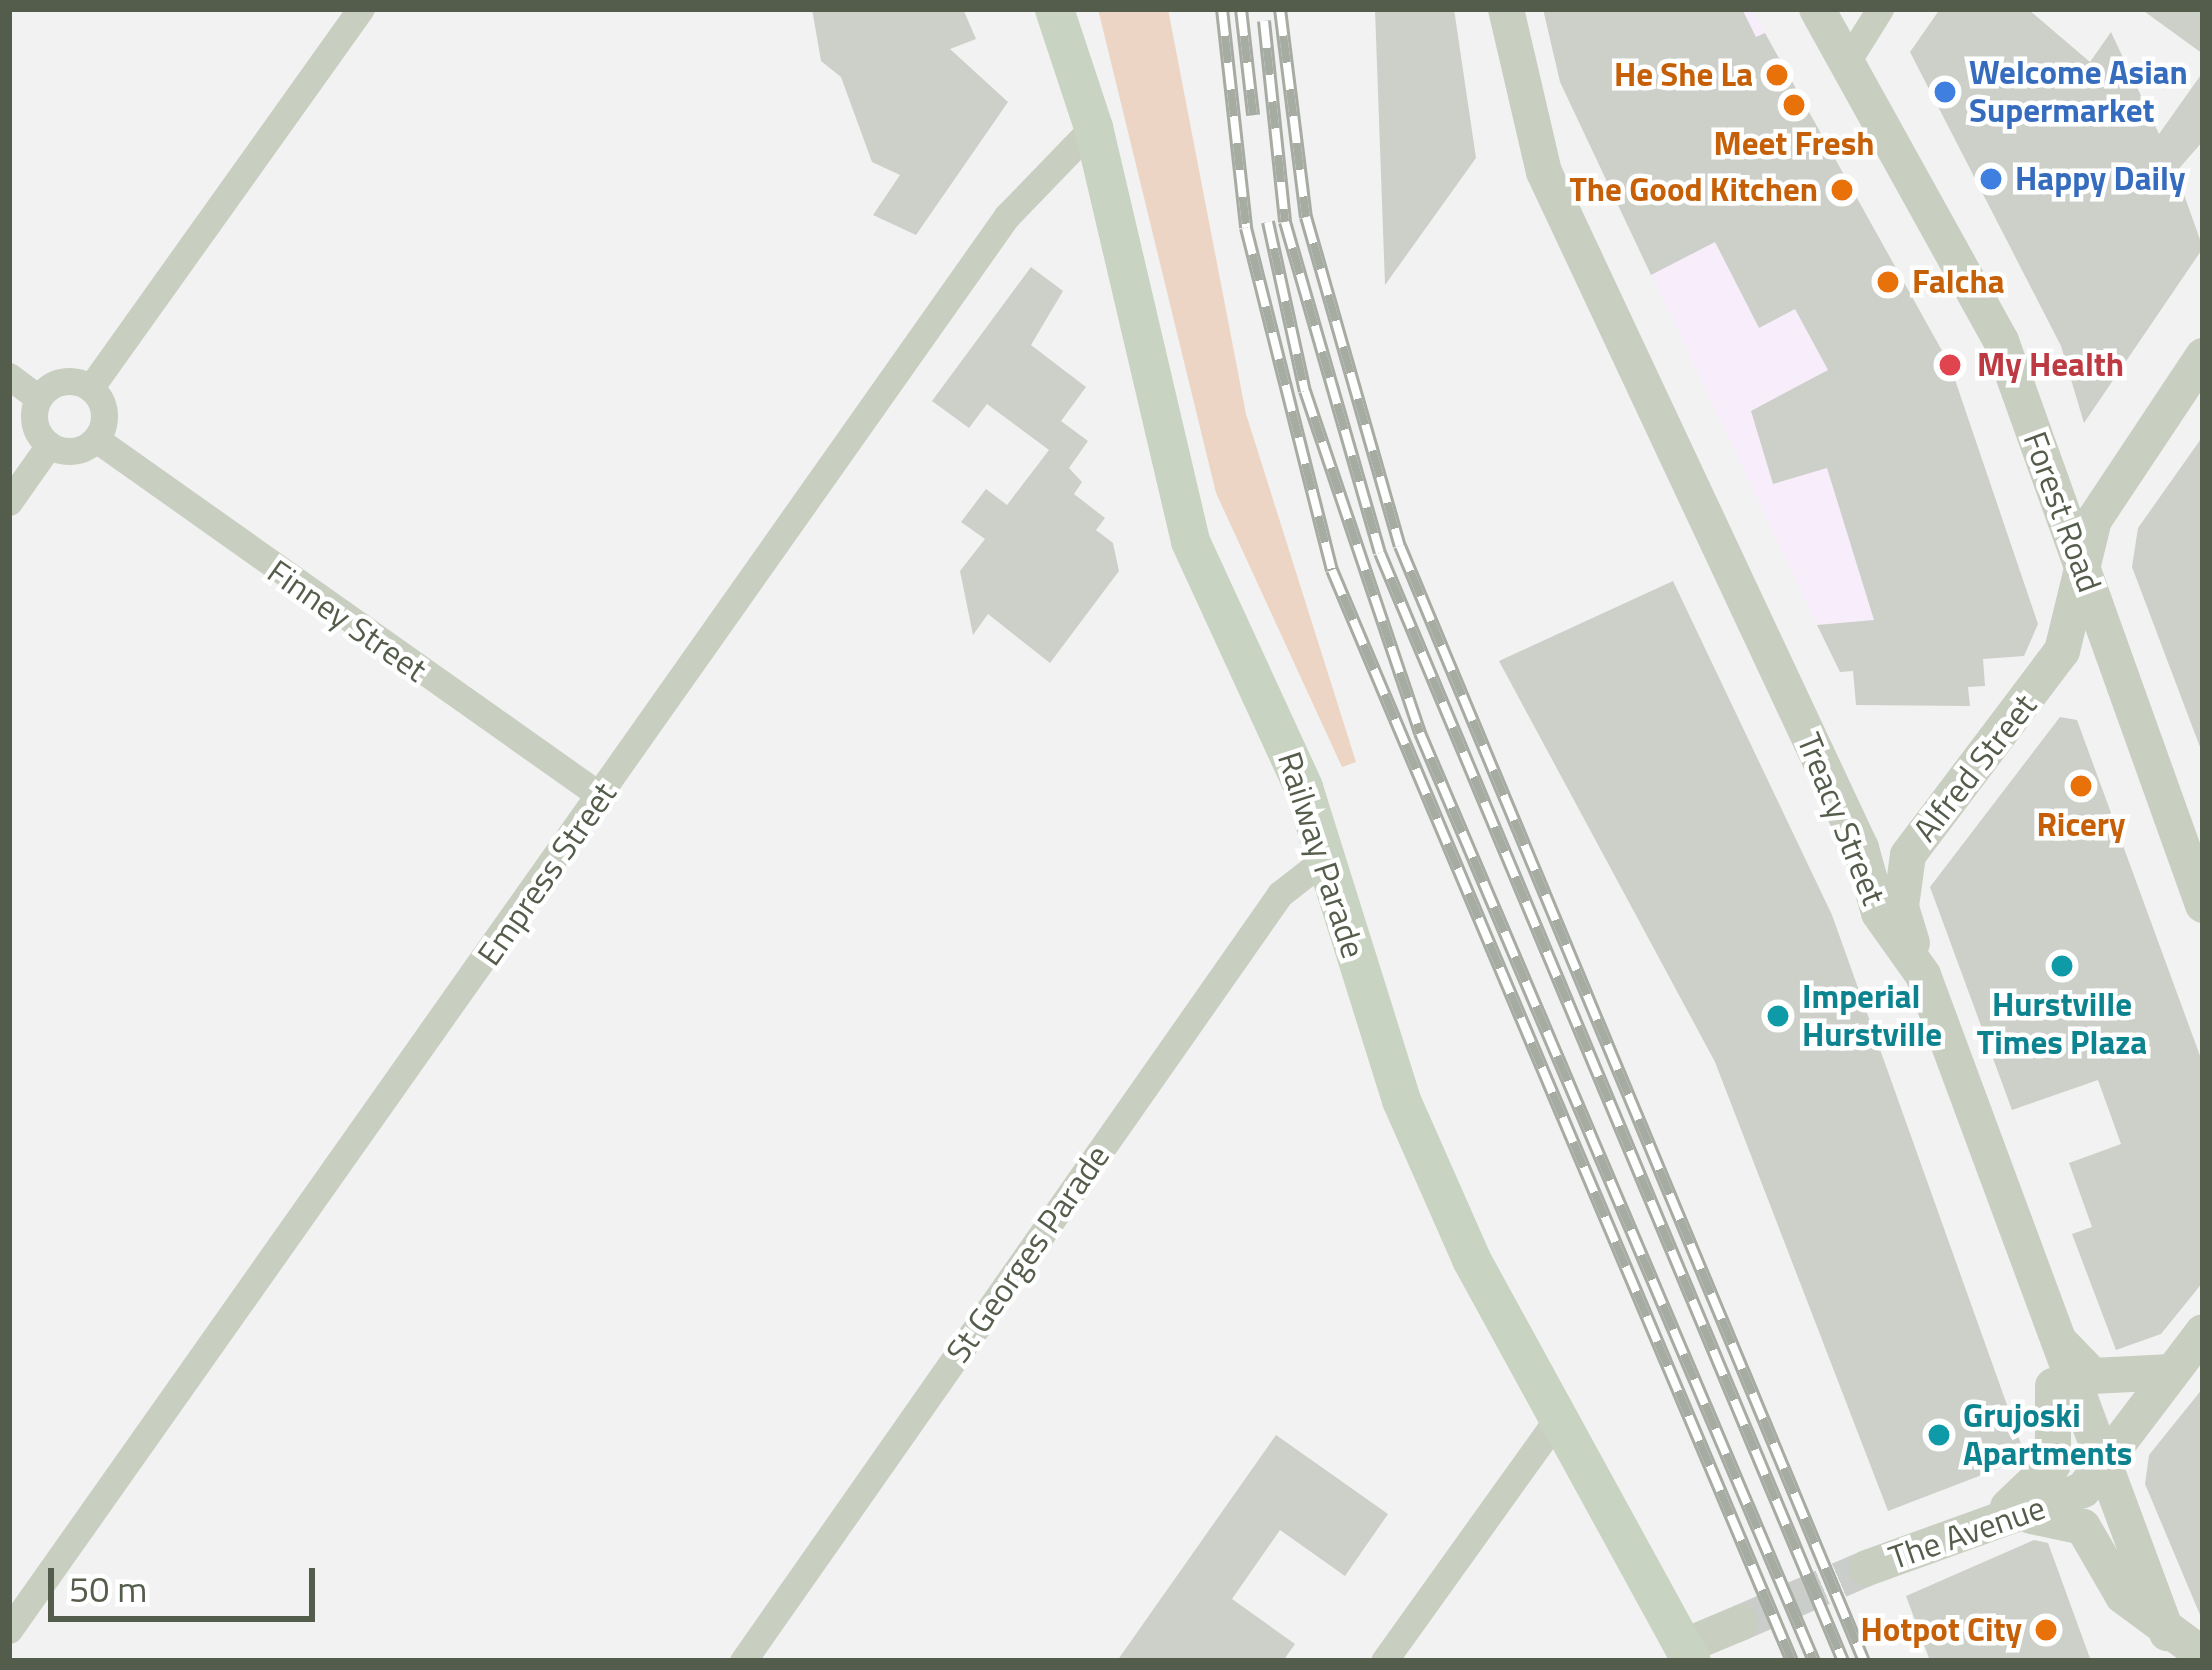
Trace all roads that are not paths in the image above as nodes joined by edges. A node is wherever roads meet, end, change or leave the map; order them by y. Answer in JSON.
{"nodes":[{"id":1,"x":361,"y":9,"type":"edge"},
{"id":2,"x":1054,"y":9,"type":"edge"},
{"id":3,"x":1506,"y":9,"type":"edge"},
{"id":4,"x":1816,"y":9,"type":"edge"},
{"id":5,"x":1880,"y":9,"type":"edge"},
{"id":6,"x":1850,"y":56,"type":"junction"},
{"id":7,"x":1093,"y":127,"type":"junction"},
{"id":8,"x":2203,"y":356,"type":"edge"},
{"id":9,"x":9,"y":376,"type":"edge"},
{"id":10,"x":91,"y":387,"type":"junction"},
{"id":11,"x":38,"y":398,"type":"junction"},
{"id":12,"x":96,"y":440,"type":"junction"},
{"id":13,"x":49,"y":445,"type":"junction"},
{"id":14,"x":9,"y":502,"type":"edge"},
{"id":15,"x":2086,"y":566,"type":"junction"},
{"id":16,"x":602,"y":797,"type":"junction"},
{"id":17,"x":1326,"y":858,"type":"junction"},
{"id":18,"x":2203,"y":905,"type":"edge"},
{"id":19,"x":1923,"y":975,"type":"junction"},
{"id":20,"x":2049,"y":1323,"type":"junction"},
{"id":21,"x":2203,"y":1333,"type":"edge"},
{"id":22,"x":2171,"y":1372,"type":"junction"},
{"id":23,"x":1559,"y":1417,"type":"junction"},
{"id":24,"x":2103,"y":1471,"type":"junction"},
{"id":25,"x":1996,"y":1517,"type":"junction"},
{"id":26,"x":1867,"y":1568,"type":"tunnel mouth"},
{"id":27,"x":1741,"y":1623,"type":"tunnel mouth"},
{"id":28,"x":9,"y":1630,"type":"edge"},
{"id":29,"x":2167,"y":1647,"type":"edge"},
{"id":30,"x":1688,"y":1654,"type":"edge"},
{"id":31,"x":2203,"y":1655,"type":"edge"},
{"id":32,"x":742,"y":1661,"type":"edge"},
{"id":33,"x":1384,"y":1661,"type":"edge"}],
"edges":[{"from":1,"to":10,"type":"street"},
{"from":2,"to":7,"type":"main road","name":"Railway Parade"},
{"from":3,"to":19,"type":"street","name":"Treacy Street"},
{"from":4,"to":6,"type":"street","name":"Forest Road"},
{"from":5,"to":6,"type":"street"},
{"from":6,"to":15,"type":"street","name":"Forest Road"},
{"from":7,"to":16,"type":"street","name":"Empress Street"},
{"from":7,"to":17,"type":"main road","name":"Railway Parade"},
{"from":8,"to":15,"type":"street","name":"Alfred Street"},
{"from":9,"to":11,"type":"street"},
{"from":10,"to":11,"type":"street"},
{"from":10,"to":12,"type":"street"},
{"from":11,"to":13,"type":"street"},
{"from":12,"to":13,"type":"street"},
{"from":12,"to":16,"type":"street","name":"Finney Street"},
{"from":13,"to":14,"type":"street"},
{"from":15,"to":18,"type":"street","name":"Forest Road"},
{"from":15,"to":19,"type":"street","name":"Alfred Street"},
{"from":16,"to":28,"type":"street","name":"Empress Street"},
{"from":17,"to":23,"type":"main road","name":"Railway Parade"},
{"from":17,"to":32,"type":"street","name":"St Georges Parade"},
{"from":19,"to":20,"type":"street","name":"Treacy Street"},
{"from":20,"to":22,"type":"street"},
{"from":20,"to":24,"type":"street","name":"Treacy Street"},
{"from":20,"to":25,"type":"street"},
{"from":21,"to":22,"type":"street","name":"The Avenue"},
{"from":22,"to":24,"type":"street","name":"The Avenue"},
{"from":23,"to":30,"type":"main road","name":"Railway Parade"},
{"from":23,"to":33,"type":"street"},
{"from":24,"to":25,"type":"street","name":"The Avenue"},
{"from":24,"to":29,"type":"street","name":"Treacy Street"},
{"from":25,"to":26,"type":"street","name":"The Avenue"},
{"from":25,"to":29,"type":"street"},
{"from":27,"to":30,"type":"street"},
{"from":29,"to":31,"type":"street"}]}
